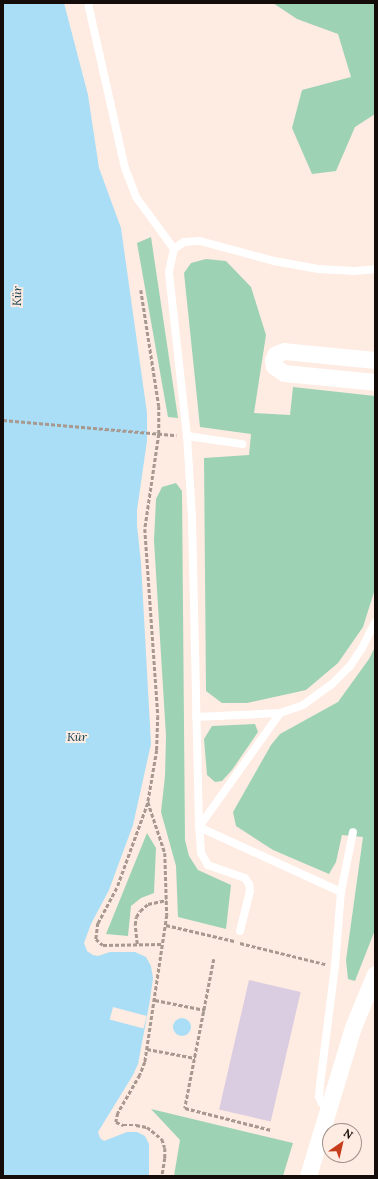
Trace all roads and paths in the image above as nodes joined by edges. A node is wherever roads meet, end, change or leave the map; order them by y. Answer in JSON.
{"nodes":[{"id":1,"x":88,"y":3,"type":"edge"},
{"id":2,"x":174,"y":249,"type":"junction"},
{"id":3,"x":375,"y":269,"type":"edge"},
{"id":4,"x":141,"y":290,"type":"dead end"},
{"id":5,"x":375,"y":360,"type":"edge"},
{"id":6,"x":375,"y":382,"type":"edge"},
{"id":7,"x":3,"y":420,"type":"edge"},
{"id":8,"x":159,"y":434,"type":"junction"},
{"id":9,"x":187,"y":436,"type":"junction"},
{"id":10,"x":242,"y":444,"type":"dead end"},
{"id":11,"x":375,"y":623,"type":"edge"},
{"id":12,"x":280,"y":713,"type":"junction"},
{"id":13,"x":196,"y":717,"type":"junction"},
{"id":14,"x":148,"y":802,"type":"junction"},
{"id":15,"x":199,"y":827,"type":"junction"},
{"id":16,"x":353,"y":832,"type":"dead end"},
{"id":17,"x":341,"y":892,"type":"junction"},
{"id":18,"x":167,"y":900,"type":"junction"},
{"id":19,"x":166,"y":925,"type":"junction"},
{"id":20,"x":240,"y":931,"type":"dead end"},
{"id":21,"x":137,"y":944,"type":"junction"},
{"id":22,"x":163,"y":944,"type":"junction"},
{"id":23,"x":214,"y":959,"type":"dead end"},
{"id":24,"x":335,"y":966,"type":"junction"},
{"id":25,"x":375,"y":974,"type":"edge"},
{"id":26,"x":155,"y":1000,"type":"junction"},
{"id":27,"x":205,"y":1010,"type":"junction"},
{"id":28,"x":148,"y":1050,"type":"junction"},
{"id":29,"x":195,"y":1058,"type":"junction"},
{"id":30,"x":329,"y":1106,"type":"junction"},
{"id":31,"x":271,"y":1130,"type":"dead end"},
{"id":32,"x":162,"y":1176,"type":"edge"},
{"id":33,"x":308,"y":1176,"type":"edge"}],
"edges":[{"from":1,"to":2,"type":"lane"},
{"from":2,"to":3,"type":"lane"},
{"from":2,"to":9,"type":"lane"},
{"from":4,"to":8,"type":"path"},
{"from":5,"to":6,"type":"street"},
{"from":7,"to":8,"type":"path"},
{"from":8,"to":9,"type":"path"},
{"from":8,"to":14,"type":"path"},
{"from":9,"to":10,"type":"lane"},
{"from":9,"to":13,"type":"lane"},
{"from":11,"to":12,"type":"lane"},
{"from":12,"to":13,"type":"lane"},
{"from":12,"to":15,"type":"lane"},
{"from":13,"to":15,"type":"lane"},
{"from":14,"to":18,"type":"path"},
{"from":14,"to":21,"type":"path"},
{"from":15,"to":17,"type":"lane"},
{"from":15,"to":20,"type":"lane"},
{"from":16,"to":17,"type":"lane"},
{"from":17,"to":24,"type":"lane"},
{"from":18,"to":19,"type":"path"},
{"from":18,"to":21,"type":"path"},
{"from":19,"to":22,"type":"path"},
{"from":19,"to":24,"type":"path"},
{"from":21,"to":22,"type":"path"},
{"from":22,"to":26,"type":"path"},
{"from":23,"to":27,"type":"path"},
{"from":24,"to":30,"type":"lane"},
{"from":25,"to":30,"type":"street"},
{"from":26,"to":27,"type":"path"},
{"from":26,"to":28,"type":"path"},
{"from":27,"to":29,"type":"path"},
{"from":28,"to":29,"type":"path"},
{"from":28,"to":32,"type":"path"},
{"from":29,"to":31,"type":"path"},
{"from":30,"to":33,"type":"street"}]}
